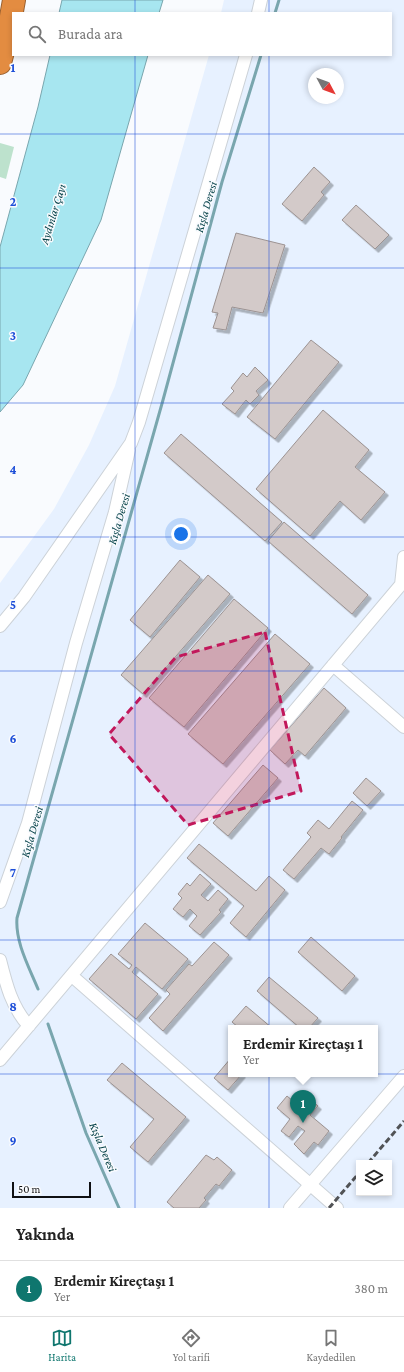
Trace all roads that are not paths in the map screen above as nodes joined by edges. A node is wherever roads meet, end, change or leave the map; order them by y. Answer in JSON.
{"nodes":[{"id":1,"x":14,"y":0,"type":"edge"},
{"id":2,"x":262,"y":0,"type":"edge"},
{"id":3,"x":258,"y":12,"type":"edge"},
{"id":4,"x":246,"y":56,"type":"edge"},
{"id":5,"x":0,"y":63,"type":"edge"},
{"id":6,"x":131,"y":443,"type":"junction"},
{"id":7,"x":404,"y":557,"type":"edge"},
{"id":8,"x":402,"y":583,"type":"edge"},
{"id":9,"x":0,"y":626,"type":"edge"},
{"id":10,"x":333,"y":665,"type":"junction"},
{"id":11,"x":404,"y":726,"type":"edge"},
{"id":12,"x":0,"y":902,"type":"edge"},
{"id":13,"x":0,"y":960,"type":"edge"},
{"id":14,"x":72,"y":976,"type":"junction"},
{"id":15,"x":29,"y":1026,"type":"junction"},
{"id":16,"x":0,"y":1060,"type":"edge"},
{"id":17,"x":404,"y":1076,"type":"edge"},
{"id":18,"x":310,"y":1184,"type":"junction"},
{"id":19,"x":290,"y":1208,"type":"edge"},
{"id":20,"x":337,"y":1208,"type":"edge"}],
"edges":[{"from":1,"to":5,"type":"highway"},
{"from":2,"to":3,"type":"street"},
{"from":4,"to":6,"type":"street"},
{"from":6,"to":9,"type":"street"},
{"from":6,"to":12,"type":"street"},
{"from":7,"to":8,"type":"street"},
{"from":8,"to":10,"type":"street"},
{"from":10,"to":11,"type":"street"},
{"from":10,"to":14,"type":"street"},
{"from":13,"to":15,"type":"street"},
{"from":14,"to":15,"type":"street"},
{"from":14,"to":18,"type":"street"},
{"from":15,"to":16,"type":"street"},
{"from":17,"to":18,"type":"street"},
{"from":18,"to":19,"type":"street"},
{"from":18,"to":20,"type":"street"}]}
